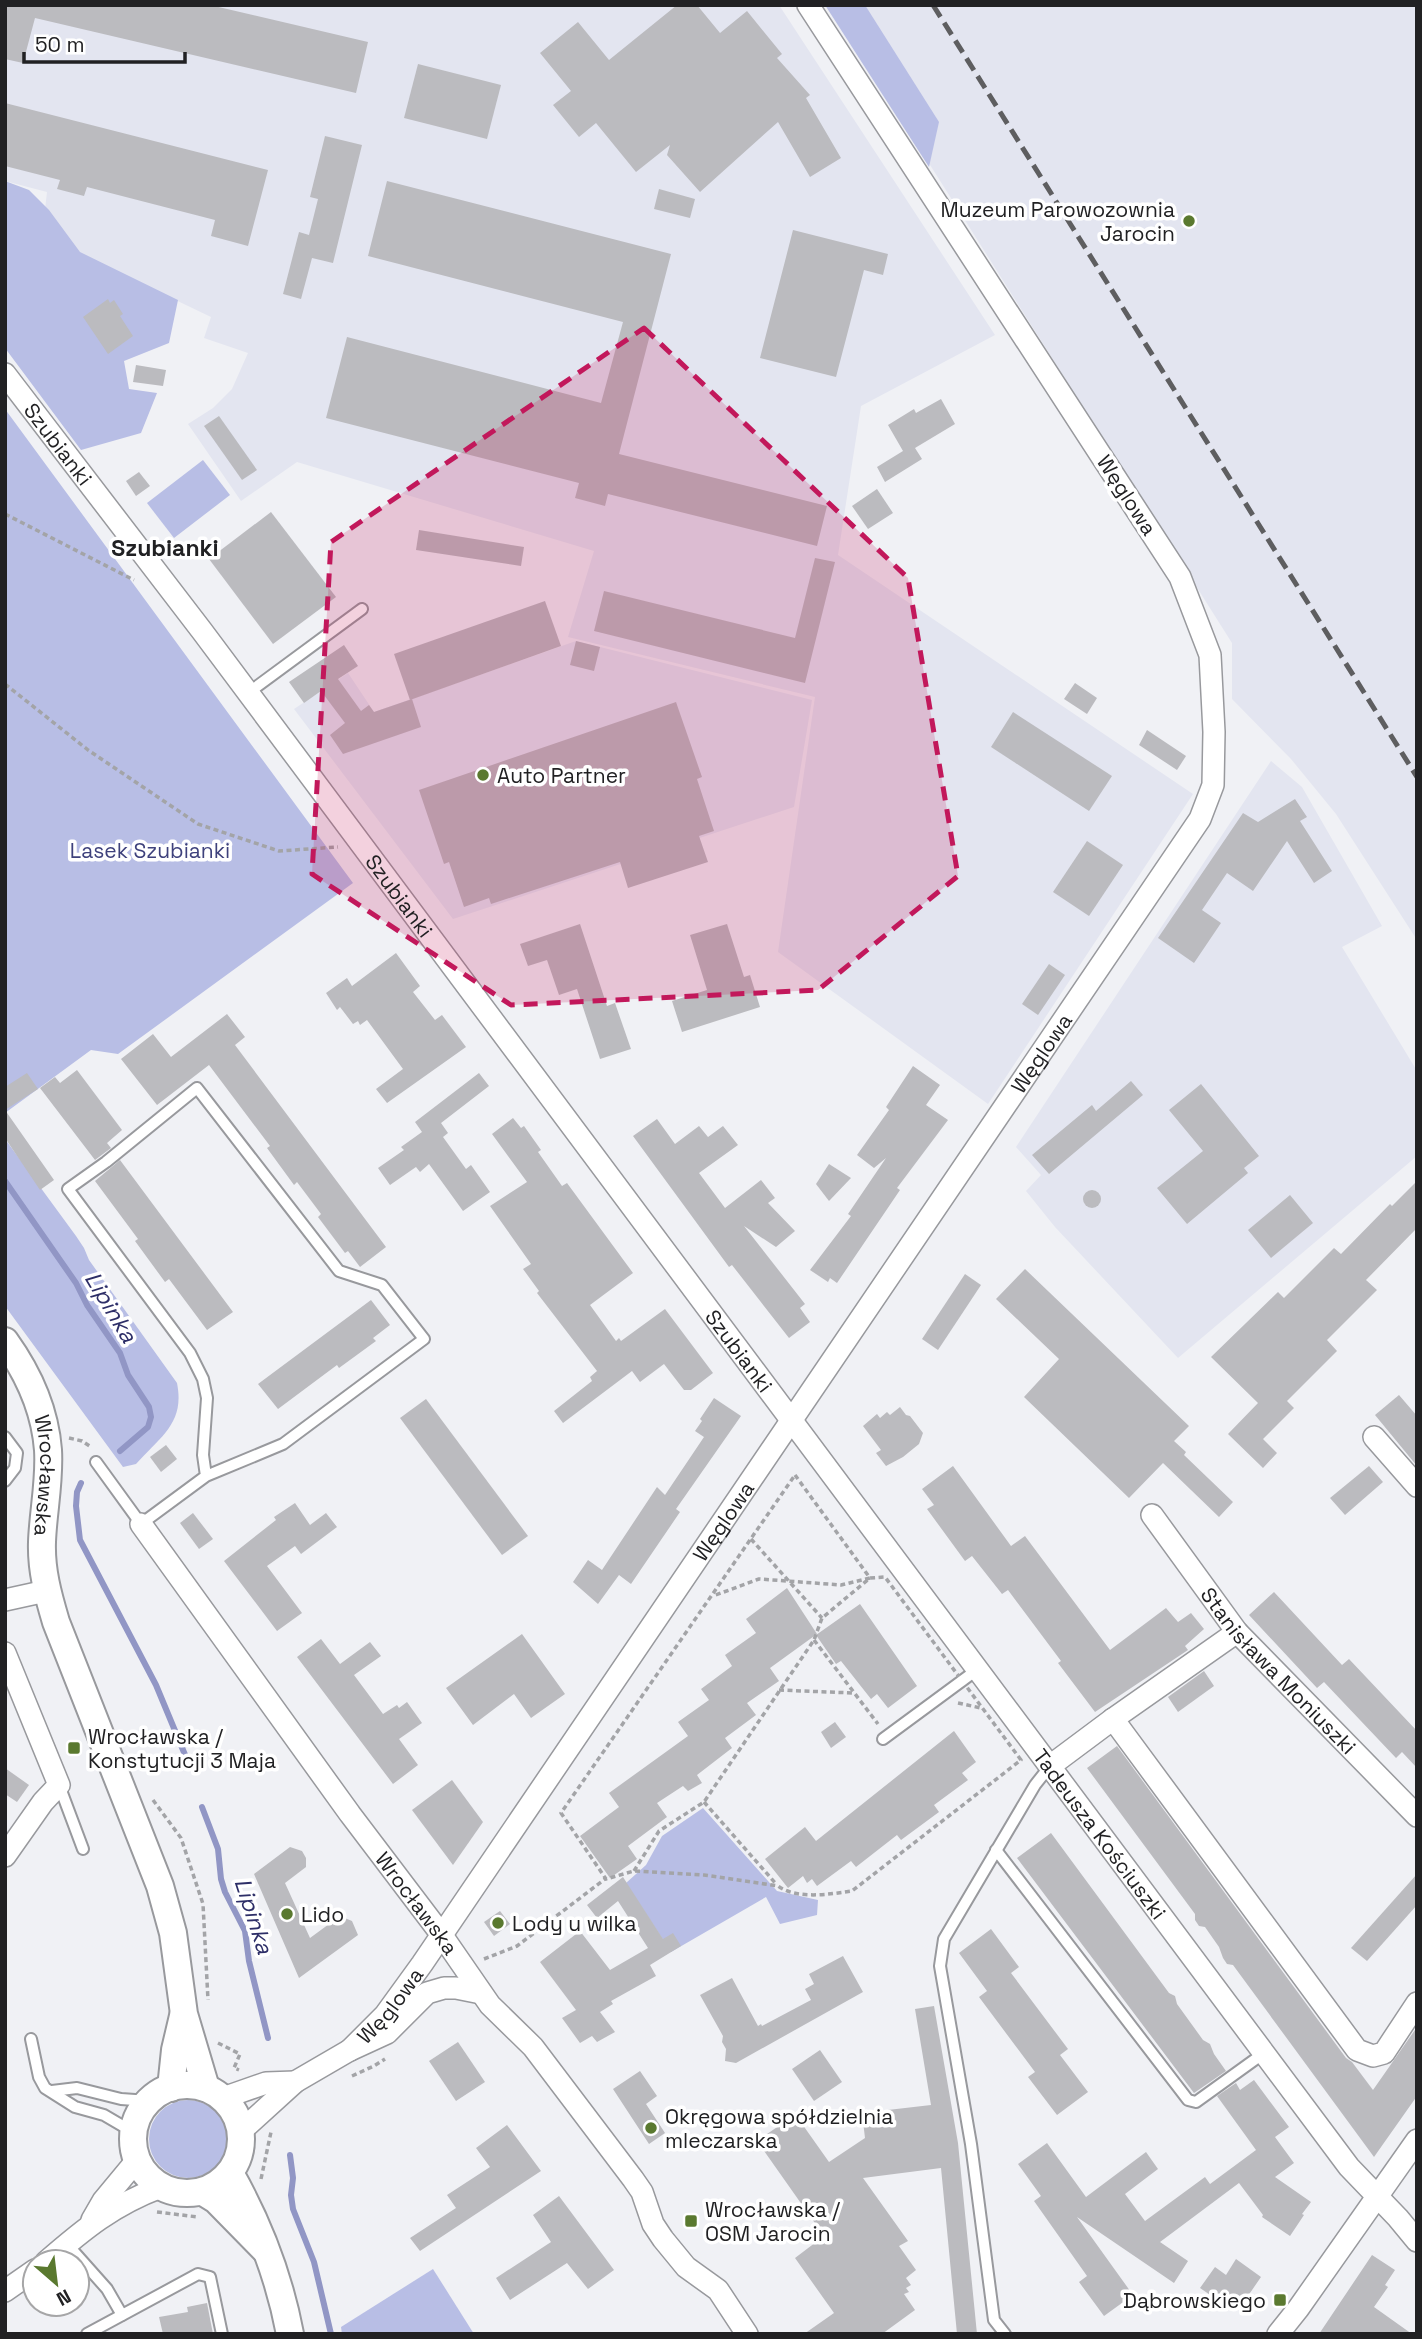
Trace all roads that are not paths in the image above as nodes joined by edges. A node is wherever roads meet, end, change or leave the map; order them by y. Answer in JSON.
{"nodes":[{"id":1,"x":807,"y":5,"type":"edge"},
{"id":2,"x":5,"y":374,"type":"edge"},
{"id":3,"x":362,"y":609,"type":"dead end"},
{"id":4,"x":248,"y":692,"type":"junction"},
{"id":5,"x":5,"y":1340,"type":"edge"},
{"id":6,"x":792,"y":1421,"type":"junction"},
{"id":7,"x":5,"y":1437,"type":"edge"},
{"id":8,"x":1374,"y":1437,"type":"dead end"},
{"id":9,"x":96,"y":1462,"type":"dead end"},
{"id":10,"x":206,"y":1476,"type":"junction"},
{"id":11,"x":5,"y":1481,"type":"edge"},
{"id":12,"x":1417,"y":1486,"type":"edge"},
{"id":13,"x":1152,"y":1515,"type":"dead end"},
{"id":14,"x":141,"y":1524,"type":"junction"},
{"id":15,"x":47,"y":1591,"type":"junction"},
{"id":16,"x":5,"y":1600,"type":"edge"},
{"id":17,"x":1237,"y":1632,"type":"junction"},
{"id":18,"x":5,"y":1653,"type":"edge"},
{"id":19,"x":970,"y":1675,"type":"junction"},
{"id":20,"x":1113,"y":1719,"type":"junction"},
{"id":21,"x":883,"y":1738,"type":"dead end"},
{"id":22,"x":1050,"y":1766,"type":"junction"},
{"id":23,"x":60,"y":1785,"type":"junction"},
{"id":24,"x":1417,"y":1816,"type":"edge"},
{"id":25,"x":83,"y":1849,"type":"dead end"},
{"id":26,"x":996,"y":1850,"type":"junction"},
{"id":27,"x":5,"y":1856,"type":"edge"},
{"id":28,"x":441,"y":1934,"type":"junction"},
{"id":29,"x":481,"y":1993,"type":"junction"},
{"id":30,"x":1417,"y":2003,"type":"edge"},
{"id":31,"x":184,"y":2014,"type":"junction"},
{"id":32,"x":31,"y":2039,"type":"dead end"},
{"id":33,"x":350,"y":2050,"type":"junction"},
{"id":34,"x":1264,"y":2053,"type":"junction"},
{"id":35,"x":295,"y":2082,"type":"junction"},
{"id":36,"x":52,"y":2091,"type":"junction"},
{"id":37,"x":214,"y":2093,"type":"junction"},
{"id":38,"x":160,"y":2094,"type":"junction"},
{"id":39,"x":241,"y":2131,"type":"junction"},
{"id":40,"x":133,"y":2132,"type":"junction"},
{"id":41,"x":1417,"y":2140,"type":"edge"},
{"id":42,"x":137,"y":2160,"type":"junction"},
{"id":43,"x":230,"y":2173,"type":"junction"},
{"id":44,"x":203,"y":2192,"type":"junction"},
{"id":45,"x":1378,"y":2197,"type":"junction"},
{"id":46,"x":155,"y":2198,"type":"junction"},
{"id":47,"x":236,"y":2206,"type":"junction"},
{"id":48,"x":89,"y":2225,"type":"junction"},
{"id":49,"x":1417,"y":2241,"type":"edge"},
{"id":50,"x":67,"y":2244,"type":"junction"},
{"id":51,"x":62,"y":2248,"type":"edge"},
{"id":52,"x":21,"y":2280,"type":"edge"},
{"id":53,"x":5,"y":2291,"type":"edge"},
{"id":54,"x":122,"y":2315,"type":"junction"},
{"id":55,"x":87,"y":2334,"type":"edge"},
{"id":56,"x":222,"y":2334,"type":"edge"},
{"id":57,"x":290,"y":2334,"type":"edge"},
{"id":58,"x":747,"y":2334,"type":"edge"},
{"id":59,"x":1005,"y":2334,"type":"edge"},
{"id":60,"x":1278,"y":2334,"type":"edge"}],
"edges":[{"from":1,"to":6,"type":"street","name":"Węglowa"},
{"from":2,"to":4,"type":"street","name":"Szubianki"},
{"from":3,"to":4,"type":"lane"},
{"from":4,"to":6,"type":"street","name":"Szubianki"},
{"from":5,"to":15,"type":"street","name":"Wrocławska"},
{"from":6,"to":19,"type":"street","name":"Tadeusza Kościuszki"},
{"from":6,"to":28,"type":"street","name":"Węglowa"},
{"from":7,"to":11,"type":"lane","name":"Wrocławska"},
{"from":8,"to":12,"type":"street"},
{"from":9,"to":14,"type":"lane","name":"Wrocławska"},
{"from":10,"to":10,"type":"lane"},
{"from":10,"to":14,"type":"lane"},
{"from":13,"to":17,"type":"street","name":"Stanisława Moniuszki"},
{"from":14,"to":28,"type":"street","name":"Wrocławska"},
{"from":15,"to":16,"type":"street"},
{"from":15,"to":31,"type":"street","name":"Wrocławska"},
{"from":17,"to":20,"type":"street"},
{"from":17,"to":24,"type":"street","name":"Stanisława Moniuszki"},
{"from":18,"to":23,"type":"street"},
{"from":19,"to":21,"type":"lane"},
{"from":19,"to":22,"type":"street","name":"Tadeusza Kościuszki"},
{"from":20,"to":22,"type":"street"},
{"from":20,"to":30,"type":"street"},
{"from":22,"to":26,"type":"lane"},
{"from":22,"to":34,"type":"street","name":"Tadeusza Kościuszki"},
{"from":23,"to":25,"type":"lane"},
{"from":23,"to":27,"type":"street"},
{"from":26,"to":34,"type":"lane"},
{"from":26,"to":59,"type":"lane"},
{"from":28,"to":29,"type":"street","name":"Wrocławska"},
{"from":28,"to":33,"type":"street","name":"Węglowa"},
{"from":29,"to":33,"type":"street","name":"Węglowa"},
{"from":29,"to":58,"type":"street","name":"Wrocławska"},
{"from":31,"to":37,"type":"street","name":"Wrocławska"},
{"from":31,"to":38,"type":"street","name":"Wrocławska"},
{"from":32,"to":36,"type":"lane"},
{"from":33,"to":35,"type":"street","name":"Węglowa"},
{"from":34,"to":45,"type":"street","name":"Tadeusza Kościuszki"},
{"from":35,"to":37,"type":"street","name":"Węglowa"},
{"from":35,"to":39,"type":"street","name":"Węglowa"},
{"from":36,"to":38,"type":"lane"},
{"from":36,"to":40,"type":"lane"},
{"from":37,"to":38,"type":"street"},
{"from":37,"to":39,"type":"street"},
{"from":38,"to":40,"type":"street"},
{"from":39,"to":43,"type":"street"},
{"from":40,"to":42,"type":"street"},
{"from":41,"to":45,"type":"street"},
{"from":42,"to":46,"type":"street"},
{"from":42,"to":48,"type":"street"},
{"from":43,"to":44,"type":"street"},
{"from":43,"to":47,"type":"street"},
{"from":44,"to":46,"type":"street"},
{"from":44,"to":47,"type":"street"},
{"from":45,"to":49,"type":"street","name":"Tadeusza Kościuszki"},
{"from":45,"to":60,"type":"street"},
{"from":46,"to":48,"type":"street"},
{"from":47,"to":57,"type":"street"},
{"from":48,"to":50,"type":"street"},
{"from":50,"to":51,"type":"street"},
{"from":50,"to":54,"type":"lane"},
{"from":52,"to":53,"type":"street"},
{"from":54,"to":55,"type":"lane"},
{"from":54,"to":56,"type":"lane"}]}
